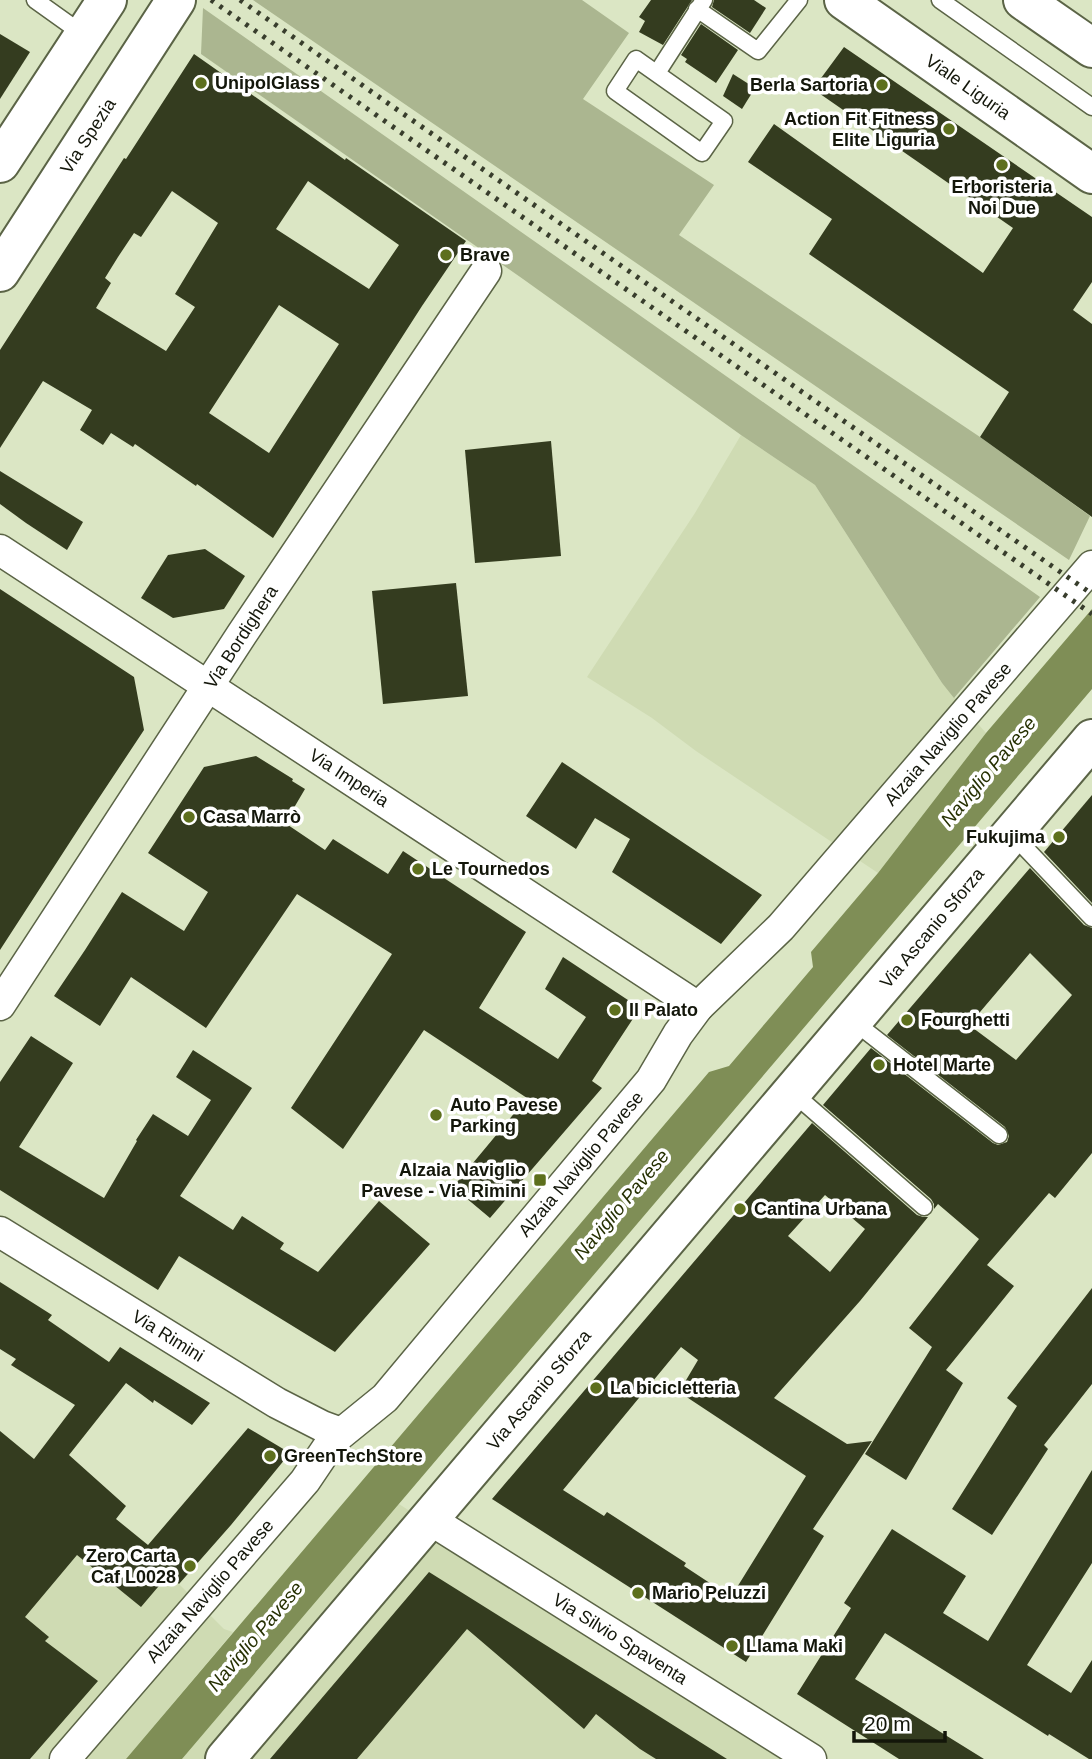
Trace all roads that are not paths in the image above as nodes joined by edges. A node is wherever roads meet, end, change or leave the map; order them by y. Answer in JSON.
{"nodes":[{"id":1,"x":35,"y":0,"type":"edge"},
{"id":2,"x":107,"y":0,"type":"edge"},
{"id":3,"x":176,"y":0,"type":"edge"},
{"id":4,"x":799,"y":0,"type":"edge"},
{"id":5,"x":844,"y":0,"type":"edge"},
{"id":6,"x":940,"y":0,"type":"edge"},
{"id":7,"x":1023,"y":0,"type":"edge"},
{"id":8,"x":701,"y":5,"type":"edge"},
{"id":9,"x":84,"y":35,"type":"junction"},
{"id":10,"x":1092,"y":48,"type":"edge"},
{"id":11,"x":657,"y":73,"type":"junction"},
{"id":12,"x":1092,"y":107,"type":"edge"},
{"id":13,"x":0,"y":163,"type":"edge"},
{"id":14,"x":1092,"y":174,"type":"edge"},
{"id":15,"x":486,"y":271,"type":"dead end"},
{"id":16,"x":0,"y":272,"type":"edge"},
{"id":17,"x":0,"y":550,"type":"edge"},
{"id":18,"x":1092,"y":566,"type":"edge"},
{"id":19,"x":208,"y":687,"type":"junction"},
{"id":20,"x":1092,"y":739,"type":"edge"},
{"id":21,"x":1012,"y":834,"type":"junction"},
{"id":22,"x":1092,"y":918,"type":"edge"},
{"id":23,"x":0,"y":1005,"type":"edge"},
{"id":24,"x":698,"y":1007,"type":"junction"},
{"id":25,"x":853,"y":1021,"type":"junction"},
{"id":26,"x":792,"y":1092,"type":"junction"},
{"id":27,"x":999,"y":1135,"type":"dead end"},
{"id":28,"x":924,"y":1207,"type":"dead end"},
{"id":29,"x":0,"y":1232,"type":"edge"},
{"id":30,"x":341,"y":1433,"type":"junction"},
{"id":31,"x":429,"y":1520,"type":"junction"},
{"id":32,"x":65,"y":1759,"type":"edge"},
{"id":33,"x":225,"y":1759,"type":"edge"},
{"id":34,"x":811,"y":1759,"type":"edge"}],
"edges":[{"from":1,"to":9,"type":"lane"},
{"from":2,"to":9,"type":"main road"},
{"from":3,"to":16,"type":"main road","name":"Via Spezia"},
{"from":4,"to":8,"type":"lane"},
{"from":5,"to":14,"type":"main road","name":"Viale Liguria"},
{"from":6,"to":12,"type":"lane"},
{"from":7,"to":10,"type":"main road"},
{"from":8,"to":11,"type":"lane"},
{"from":9,"to":13,"type":"main road"},
{"from":11,"to":11,"type":"lane"},
{"from":15,"to":19,"type":"street","name":"Via Bordighera"},
{"from":17,"to":19,"type":"street","name":"Via Imperia"},
{"from":18,"to":24,"type":"street","name":"Alzaia Naviglio Pavese"},
{"from":19,"to":23,"type":"street","name":"Via Bordighera"},
{"from":19,"to":24,"type":"street","name":"Via Imperia"},
{"from":20,"to":21,"type":"main road","name":"Via Ascanio Sforza"},
{"from":21,"to":22,"type":"lane"},
{"from":21,"to":25,"type":"main road","name":"Via Ascanio Sforza"},
{"from":24,"to":30,"type":"street","name":"Alzaia Naviglio Pavese"},
{"from":25,"to":26,"type":"main road","name":"Via Ascanio Sforza"},
{"from":25,"to":27,"type":"lane"},
{"from":26,"to":28,"type":"lane"},
{"from":26,"to":31,"type":"main road","name":"Via Ascanio Sforza"},
{"from":29,"to":30,"type":"street","name":"Via Rimini"},
{"from":30,"to":32,"type":"street","name":"Alzaia Naviglio Pavese"},
{"from":31,"to":33,"type":"main road","name":"Via Ascanio Sforza"},
{"from":31,"to":34,"type":"street","name":"Via Silvio Spaventa"}]}
